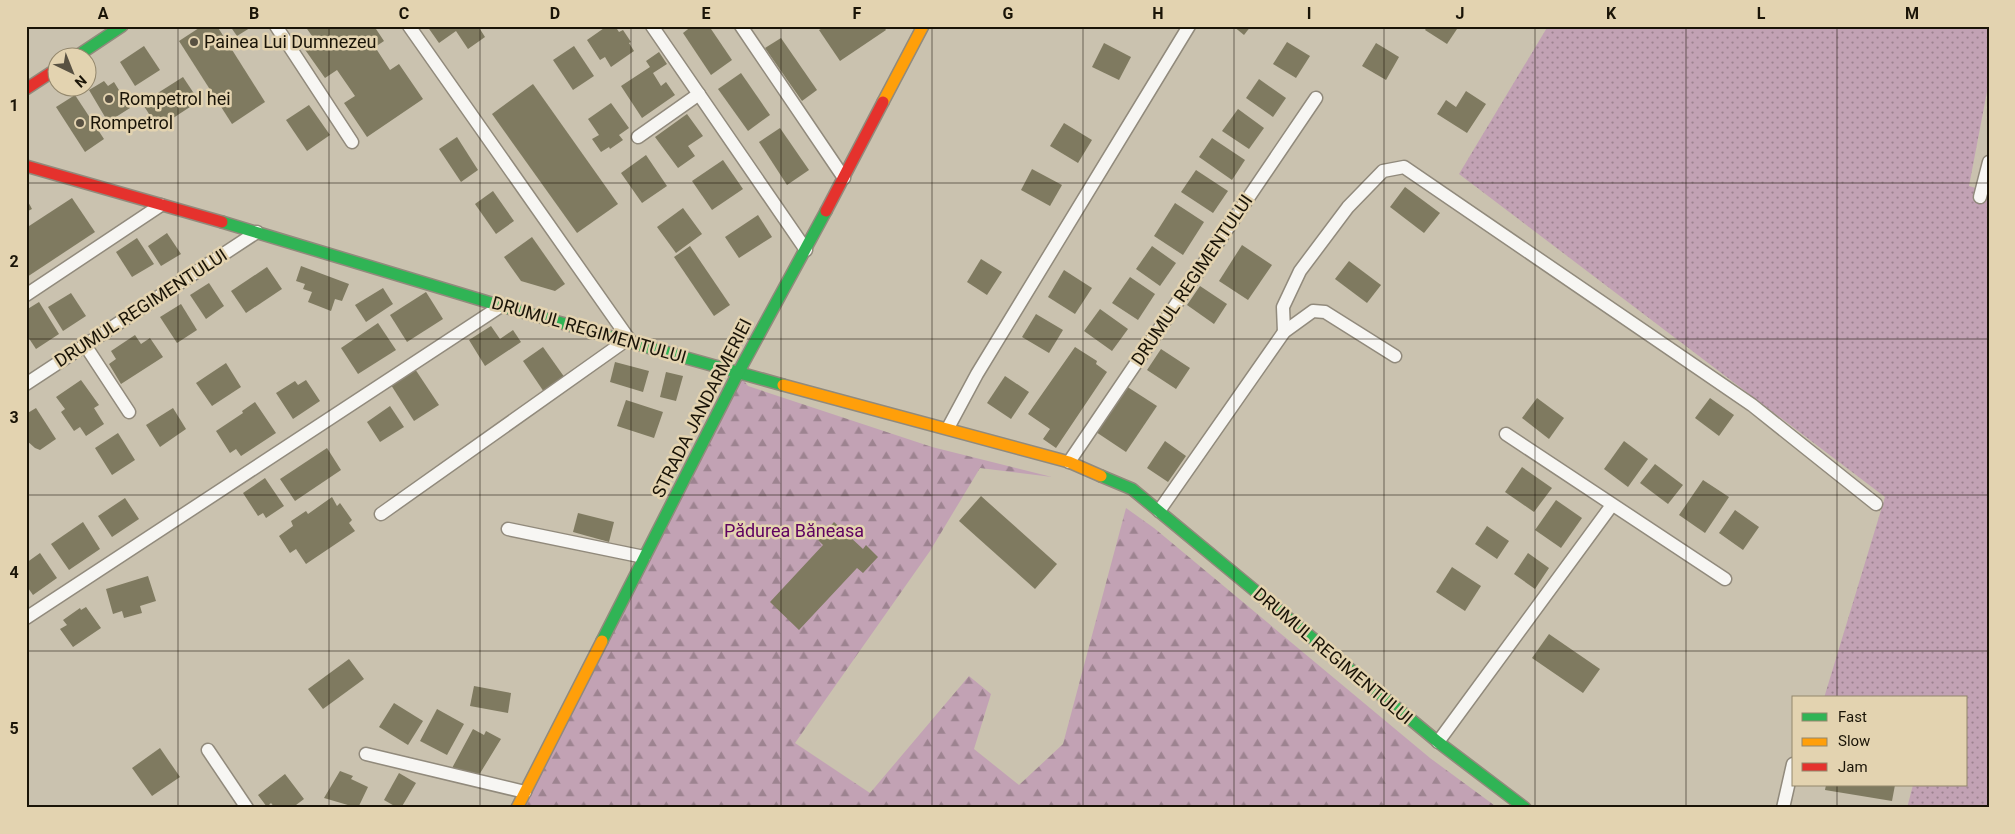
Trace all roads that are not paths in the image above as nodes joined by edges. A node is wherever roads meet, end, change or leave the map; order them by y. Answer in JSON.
{"nodes":[{"id":1,"x":122,"y":26,"type":"edge"},
{"id":2,"x":276,"y":26,"type":"edge"},
{"id":3,"x":409,"y":26,"type":"edge"},
{"id":4,"x":652,"y":26,"type":"edge"},
{"id":5,"x":741,"y":26,"type":"edge"},
{"id":6,"x":923,"y":26,"type":"edge"},
{"id":7,"x":1189,"y":26,"type":"edge"},
{"id":8,"x":108,"y":30,"type":"edge"},
{"id":9,"x":86,"y":48,"type":"edge"},
{"id":10,"x":48,"y":75,"type":"edge"},
{"id":11,"x":26,"y":89,"type":"edge"},
{"id":12,"x":699,"y":94,"type":"junction"},
{"id":13,"x":1316,"y":98,"type":"dead end"},
{"id":14,"x":638,"y":137,"type":"dead end"},
{"id":15,"x":352,"y":142,"type":"dead end"},
{"id":16,"x":1989,"y":162,"type":"edge"},
{"id":17,"x":26,"y":166,"type":"edge"},
{"id":18,"x":844,"y":178,"type":"junction"},
{"id":19,"x":1980,"y":197,"type":"dead end"},
{"id":20,"x":161,"y":205,"type":"junction"},
{"id":21,"x":257,"y":232,"type":"junction"},
{"id":22,"x":806,"y":250,"type":"junction"},
{"id":23,"x":26,"y":295,"type":"edge"},
{"id":24,"x":501,"y":306,"type":"junction"},
{"id":25,"x":1284,"y":332,"type":"junction"},
{"id":26,"x":628,"y":342,"type":"junction"},
{"id":27,"x":85,"y":345,"type":"junction"},
{"id":28,"x":1395,"y":356,"type":"dead end"},
{"id":29,"x":738,"y":373,"type":"junction"},
{"id":30,"x":26,"y":384,"type":"edge"},
{"id":31,"x":129,"y":412,"type":"dead end"},
{"id":32,"x":948,"y":428,"type":"junction"},
{"id":33,"x":1506,"y":434,"type":"dead end"},
{"id":34,"x":1069,"y":462,"type":"junction"},
{"id":35,"x":1876,"y":504,"type":"dead end"},
{"id":36,"x":1612,"y":505,"type":"junction"},
{"id":37,"x":1159,"y":511,"type":"junction"},
{"id":38,"x":381,"y":514,"type":"dead end"},
{"id":39,"x":508,"y":528,"type":"dead end"},
{"id":40,"x":644,"y":557,"type":"junction"},
{"id":41,"x":1725,"y":579,"type":"dead end"},
{"id":42,"x":26,"y":618,"type":"edge"},
{"id":43,"x":1438,"y":742,"type":"junction"},
{"id":44,"x":208,"y":750,"type":"dead end"},
{"id":45,"x":366,"y":754,"type":"dead end"},
{"id":46,"x":1792,"y":771,"type":"edge"},
{"id":47,"x":525,"y":792,"type":"junction"},
{"id":48,"x":247,"y":808,"type":"edge"},
{"id":49,"x":516,"y":808,"type":"edge"},
{"id":50,"x":1525,"y":808,"type":"edge"},
{"id":51,"x":1782,"y":808,"type":"edge"}],
"edges":[{"from":1,"to":8,"type":"street"},
{"from":2,"to":15,"type":"street"},
{"from":3,"to":26,"type":"street"},
{"from":4,"to":12,"type":"street"},
{"from":5,"to":18,"type":"street"},
{"from":6,"to":18,"type":"street","name":"STRADA JANDARMERIEI"},
{"from":7,"to":32,"type":"street"},
{"from":8,"to":9,"type":"street"},
{"from":10,"to":11,"type":"street"},
{"from":12,"to":14,"type":"street"},
{"from":12,"to":22,"type":"street"},
{"from":13,"to":34,"type":"street","name":"DRUMUL REGIMENTULUI"},
{"from":16,"to":19,"type":"street"},
{"from":17,"to":20,"type":"street","name":"DRUMUL REGIMENTULUI"},
{"from":18,"to":22,"type":"street","name":"STRADA JANDARMERIEI"},
{"from":20,"to":21,"type":"street","name":"DRUMUL REGIMENTULUI"},
{"from":20,"to":23,"type":"street"},
{"from":21,"to":24,"type":"street","name":"DRUMUL REGIMENTULUI"},
{"from":21,"to":27,"type":"street","name":"DRUMUL REGIMENTULUI"},
{"from":22,"to":29,"type":"street","name":"STRADA JANDARMERIEI"},
{"from":24,"to":26,"type":"street","name":"DRUMUL REGIMENTULUI"},
{"from":24,"to":42,"type":"street"},
{"from":25,"to":28,"type":"street"},
{"from":25,"to":35,"type":"street"},
{"from":25,"to":37,"type":"street"},
{"from":26,"to":29,"type":"street","name":"DRUMUL REGIMENTULUI"},
{"from":26,"to":38,"type":"street"},
{"from":27,"to":30,"type":"street","name":"DRUMUL REGIMENTULUI"},
{"from":27,"to":31,"type":"street"},
{"from":29,"to":32,"type":"street","name":"DRUMUL REGIMENTULUI"},
{"from":29,"to":40,"type":"street","name":"STRADA JANDARMERIEI"},
{"from":32,"to":34,"type":"street","name":"DRUMUL REGIMENTULUI"},
{"from":33,"to":36,"type":"street"},
{"from":34,"to":37,"type":"street","name":"DRUMUL REGIMENTULUI"},
{"from":36,"to":41,"type":"street"},
{"from":36,"to":43,"type":"street"},
{"from":37,"to":43,"type":"street","name":"DRUMUL REGIMENTULUI"},
{"from":39,"to":40,"type":"street"},
{"from":40,"to":47,"type":"street","name":"STRADA JANDARMERIEI"},
{"from":43,"to":50,"type":"street","name":"DRUMUL REGIMENTULUI"},
{"from":44,"to":48,"type":"street"},
{"from":45,"to":47,"type":"street"},
{"from":46,"to":51,"type":"street"},
{"from":47,"to":49,"type":"street","name":"STRADA JANDARMERIEI"}]}
